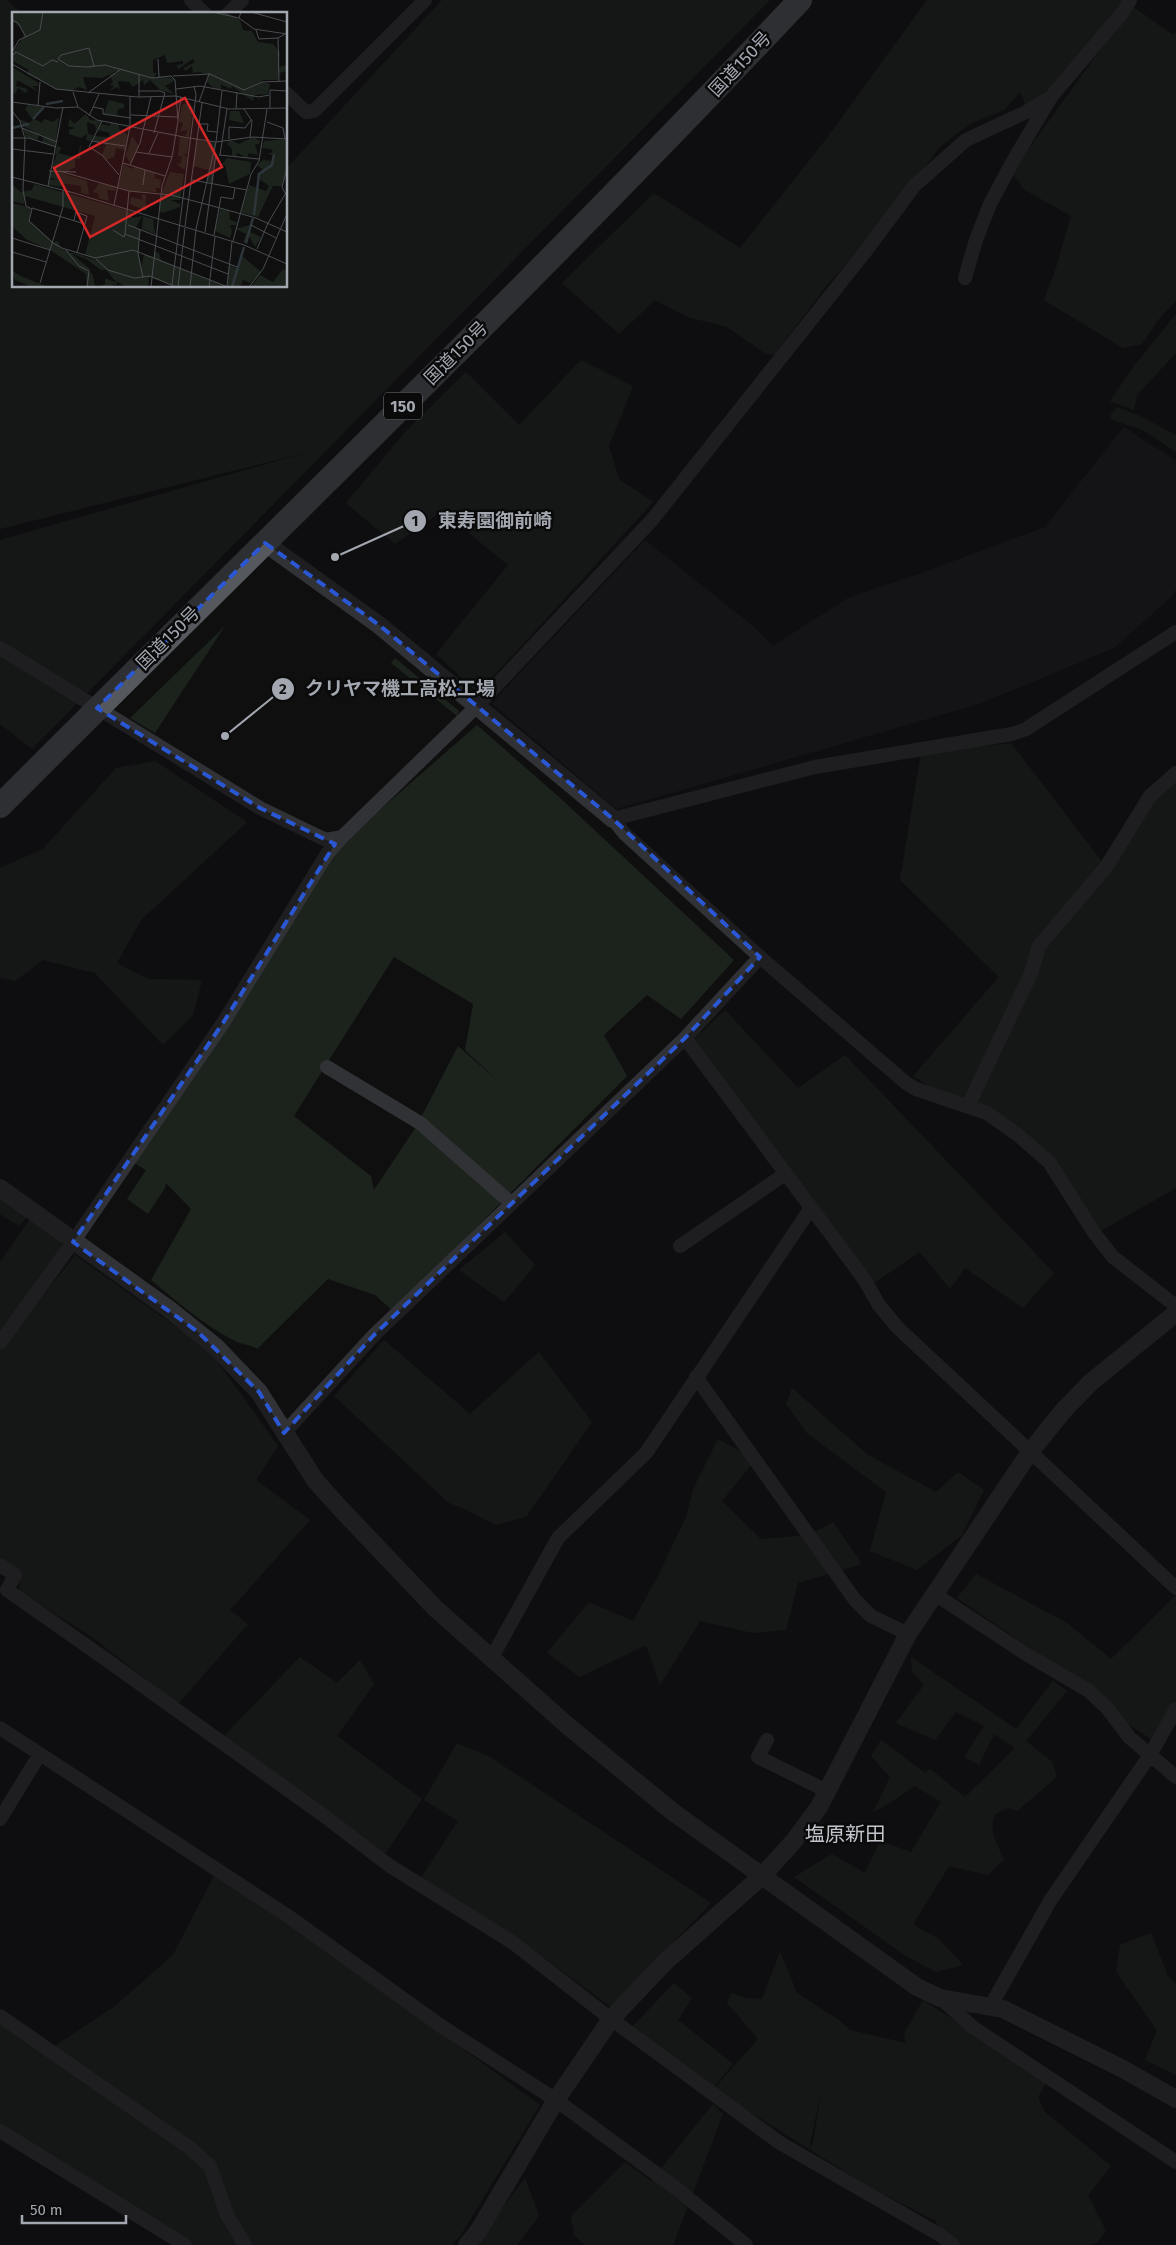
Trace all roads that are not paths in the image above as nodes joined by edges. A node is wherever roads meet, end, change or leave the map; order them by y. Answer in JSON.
{"nodes":[{"id":1,"x":191,"y":0,"type":"edge"},
{"id":2,"x":242,"y":0,"type":"edge"},
{"id":3,"x":424,"y":0,"type":"edge"},
{"id":4,"x":800,"y":0,"type":"edge"},
{"id":5,"x":1130,"y":0,"type":"edge"},
{"id":6,"x":203,"y":12,"type":"edge"},
{"id":7,"x":230,"y":12,"type":"edge"},
{"id":8,"x":288,"y":95,"type":"edge"},
{"id":9,"x":1051,"y":97,"type":"junction"},
{"id":10,"x":965,"y":278,"type":"dead end"},
{"id":11,"x":265,"y":542,"type":"junction"},
{"id":12,"x":1176,"y":632,"type":"edge"},
{"id":13,"x":0,"y":648,"type":"edge"},
{"id":14,"x":476,"y":707,"type":"junction"},
{"id":15,"x":98,"y":708,"type":"junction"},
{"id":16,"x":1176,"y":773,"type":"edge"},
{"id":17,"x":0,"y":806,"type":"edge"},
{"id":18,"x":613,"y":819,"type":"junction"},
{"id":19,"x":342,"y":837,"type":"junction"},
{"id":20,"x":760,"y":957,"type":"junction"},
{"id":21,"x":685,"y":1038,"type":"junction"},
{"id":22,"x":327,"y":1068,"type":"dead end"},
{"id":23,"x":968,"y":1106,"type":"junction"},
{"id":24,"x":785,"y":1174,"type":"junction"},
{"id":25,"x":0,"y":1188,"type":"edge"},
{"id":26,"x":511,"y":1203,"type":"junction"},
{"id":27,"x":811,"y":1208,"type":"junction"},
{"id":28,"x":73,"y":1242,"type":"junction"},
{"id":29,"x":680,"y":1246,"type":"dead end"},
{"id":30,"x":1176,"y":1306,"type":"edge"},
{"id":31,"x":1176,"y":1312,"type":"edge"},
{"id":32,"x":0,"y":1343,"type":"edge"},
{"id":33,"x":696,"y":1377,"type":"junction"},
{"id":34,"x":284,"y":1433,"type":"junction"},
{"id":35,"x":1030,"y":1452,"type":"junction"},
{"id":36,"x":0,"y":1565,"type":"edge"},
{"id":37,"x":1176,"y":1588,"type":"edge"},
{"id":38,"x":933,"y":1593,"type":"junction"},
{"id":39,"x":908,"y":1634,"type":"junction"},
{"id":40,"x":491,"y":1659,"type":"junction"},
{"id":41,"x":1176,"y":1710,"type":"edge"},
{"id":42,"x":0,"y":1728,"type":"edge"},
{"id":43,"x":767,"y":1740,"type":"dead end"},
{"id":44,"x":40,"y":1754,"type":"junction"},
{"id":45,"x":1150,"y":1755,"type":"junction"},
{"id":46,"x":1176,"y":1777,"type":"edge"},
{"id":47,"x":828,"y":1791,"type":"junction"},
{"id":48,"x":0,"y":1818,"type":"edge"},
{"id":49,"x":763,"y":1875,"type":"junction"},
{"id":50,"x":940,"y":1998,"type":"junction"},
{"id":51,"x":990,"y":2007,"type":"junction"},
{"id":52,"x":0,"y":2016,"type":"edge"},
{"id":53,"x":611,"y":2019,"type":"junction"},
{"id":54,"x":1176,"y":2099,"type":"edge"},
{"id":55,"x":556,"y":2100,"type":"junction"},
{"id":56,"x":0,"y":2131,"type":"edge"},
{"id":57,"x":1176,"y":2162,"type":"edge"},
{"id":58,"x":739,"y":2243,"type":"edge"},
{"id":59,"x":185,"y":2245,"type":"edge"},
{"id":60,"x":244,"y":2245,"type":"edge"},
{"id":61,"x":467,"y":2245,"type":"edge"},
{"id":62,"x":953,"y":2245,"type":"edge"}],
"edges":[{"from":1,"to":6,"type":"street"},
{"from":2,"to":7,"type":"street"},
{"from":3,"to":8,"type":"street"},
{"from":4,"to":11,"type":"highway","name":"国道150号","number":"150"},
{"from":5,"to":9,"type":"street"},
{"from":9,"to":10,"type":"street"},
{"from":9,"to":14,"type":"street"},
{"from":11,"to":14,"type":"street"},
{"from":11,"to":15,"type":"highway","name":"国道150号","number":"150"},
{"from":12,"to":18,"type":"street"},
{"from":13,"to":15,"type":"street"},
{"from":14,"to":18,"type":"street"},
{"from":14,"to":19,"type":"street"},
{"from":15,"to":17,"type":"highway","name":"国道150号","number":"150"},
{"from":15,"to":19,"type":"street"},
{"from":16,"to":23,"type":"street"},
{"from":18,"to":20,"type":"street"},
{"from":19,"to":28,"type":"street"},
{"from":20,"to":21,"type":"street"},
{"from":20,"to":23,"type":"street"},
{"from":21,"to":24,"type":"street"},
{"from":21,"to":26,"type":"street"},
{"from":22,"to":26,"type":"street"},
{"from":23,"to":30,"type":"street"},
{"from":24,"to":27,"type":"street"},
{"from":24,"to":29,"type":"street"},
{"from":25,"to":28,"type":"street"},
{"from":26,"to":34,"type":"street"},
{"from":27,"to":33,"type":"street"},
{"from":27,"to":35,"type":"street"},
{"from":28,"to":32,"type":"street"},
{"from":28,"to":34,"type":"street"},
{"from":31,"to":35,"type":"street"},
{"from":33,"to":39,"type":"street"},
{"from":33,"to":40,"type":"street"},
{"from":34,"to":40,"type":"street"},
{"from":35,"to":37,"type":"street"},
{"from":35,"to":38,"type":"street"},
{"from":36,"to":53,"type":"street"},
{"from":38,"to":39,"type":"street"},
{"from":38,"to":45,"type":"street"},
{"from":39,"to":47,"type":"street"},
{"from":40,"to":49,"type":"street"},
{"from":41,"to":45,"type":"street"},
{"from":42,"to":44,"type":"street"},
{"from":43,"to":47,"type":"street"},
{"from":44,"to":48,"type":"street"},
{"from":44,"to":55,"type":"street"},
{"from":45,"to":46,"type":"street"},
{"from":45,"to":51,"type":"street"},
{"from":47,"to":49,"type":"street"},
{"from":49,"to":50,"type":"street"},
{"from":49,"to":53,"type":"street"},
{"from":50,"to":51,"type":"street"},
{"from":50,"to":57,"type":"street"},
{"from":51,"to":54,"type":"street"},
{"from":52,"to":60,"type":"street"},
{"from":53,"to":55,"type":"street"},
{"from":53,"to":62,"type":"street"},
{"from":55,"to":58,"type":"street"},
{"from":55,"to":61,"type":"street"},
{"from":56,"to":59,"type":"street"}]}
